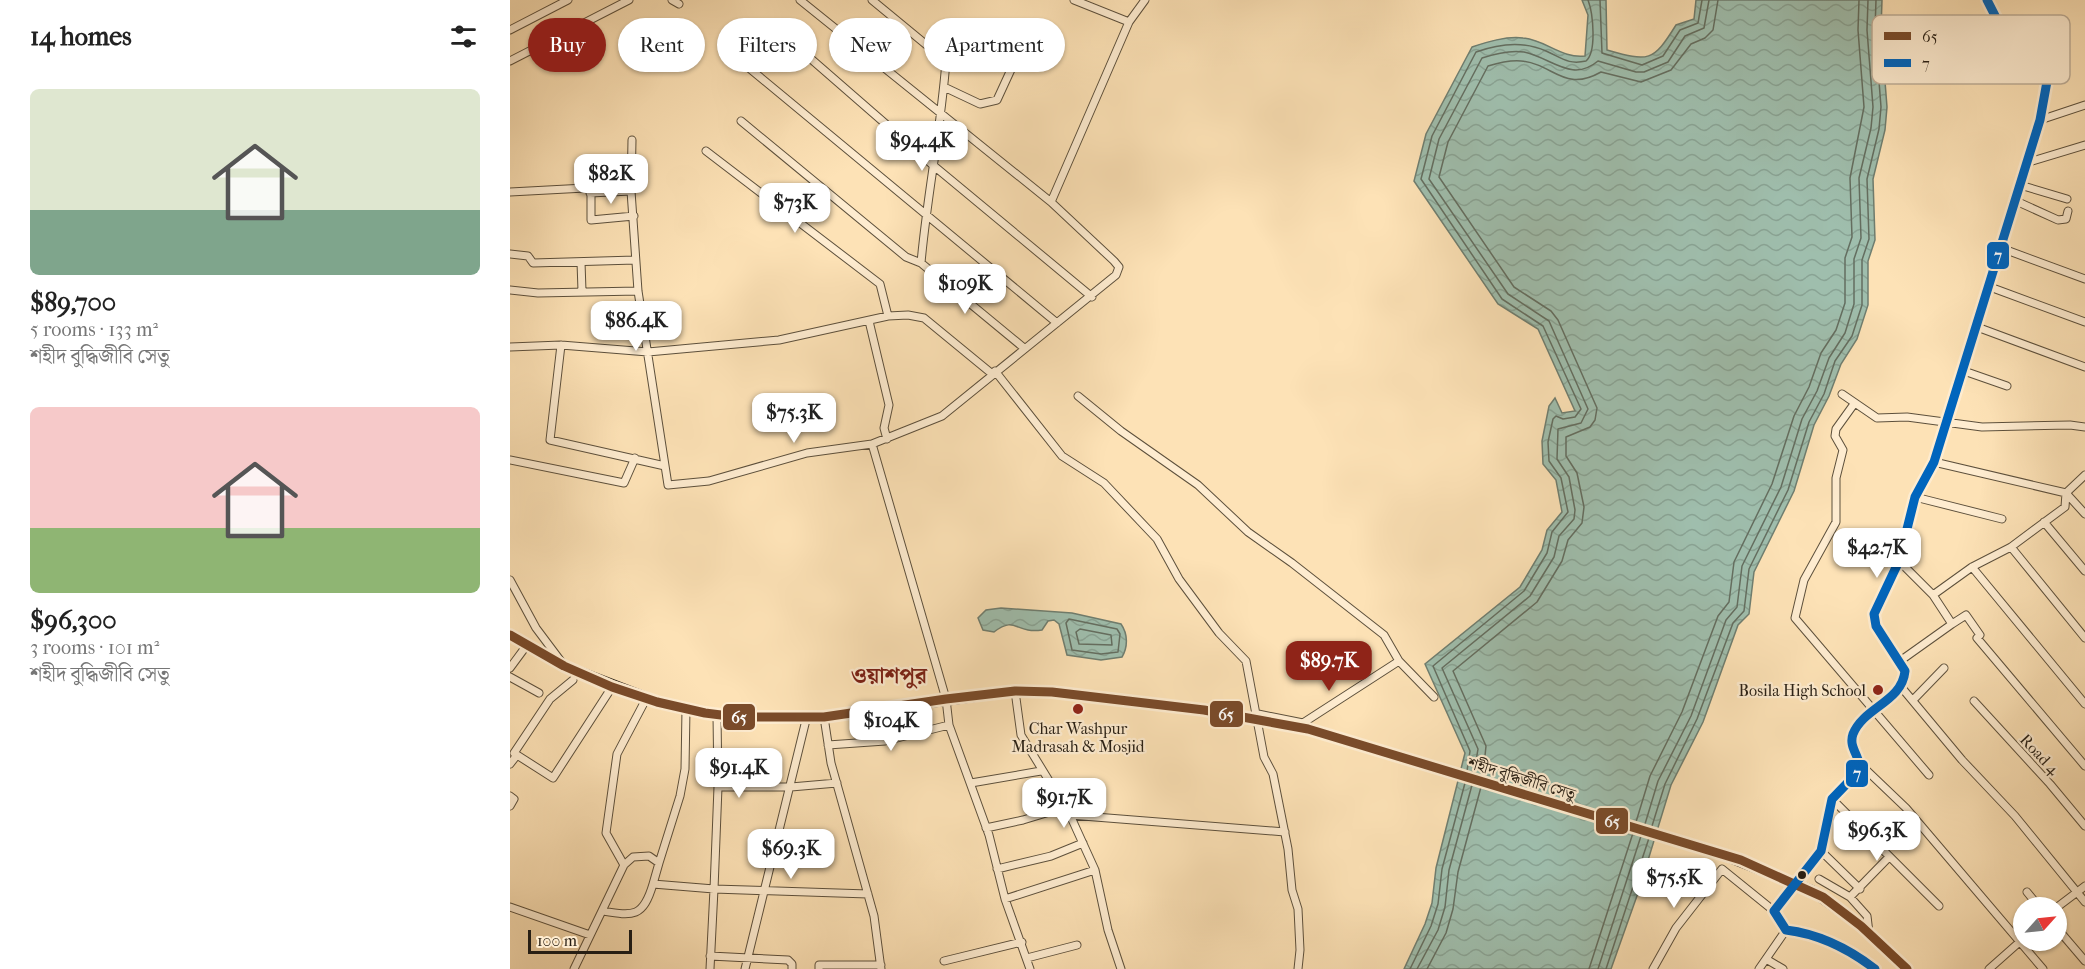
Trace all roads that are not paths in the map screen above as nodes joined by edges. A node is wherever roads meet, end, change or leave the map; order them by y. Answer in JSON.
{"nodes":[{"id":1,"x":568,"y":0,"type":"edge"},
{"id":2,"x":629,"y":0,"type":"edge"},
{"id":3,"x":800,"y":0,"type":"edge"},
{"id":4,"x":872,"y":0,"type":"edge"},
{"id":5,"x":1074,"y":0,"type":"edge"},
{"id":6,"x":1145,"y":0,"type":"edge"},
{"id":7,"x":1987,"y":0,"type":"edge"},
{"id":8,"x":1995,"y":15,"type":"edge"},
{"id":9,"x":1129,"y":22,"type":"junction"},
{"id":10,"x":510,"y":30,"type":"edge"},
{"id":11,"x":510,"y":61,"type":"edge"},
{"id":12,"x":817,"y":64,"type":"edge"},
{"id":13,"x":754,"y":72,"type":"edge"},
{"id":14,"x":1010,"y":72,"type":"edge"},
{"id":15,"x":2047,"y":84,"type":"edge"},
{"id":16,"x":944,"y":87,"type":"junction"},
{"id":17,"x":2085,"y":105,"type":"edge"},
{"id":18,"x":941,"y":116,"type":"junction"},
{"id":19,"x":2040,"y":120,"type":"junction"},
{"id":20,"x":741,"y":121,"type":"dead end"},
{"id":21,"x":632,"y":140,"type":"dead end"},
{"id":22,"x":2085,"y":145,"type":"edge"},
{"id":23,"x":705,"y":151,"type":"dead end"},
{"id":24,"x":2026,"y":163,"type":"junction"},
{"id":25,"x":633,"y":164,"type":"junction"},
{"id":26,"x":934,"y":166,"type":"junction"},
{"id":27,"x":2020,"y":185,"type":"junction"},
{"id":28,"x":591,"y":190,"type":"junction"},
{"id":29,"x":631,"y":191,"type":"junction"},
{"id":30,"x":510,"y":192,"type":"edge"},
{"id":31,"x":2067,"y":199,"type":"dead end"},
{"id":32,"x":2016,"y":201,"type":"junction"},
{"id":33,"x":1051,"y":202,"type":"junction"},
{"id":34,"x":2068,"y":211,"type":"dead end"},
{"id":35,"x":925,"y":213,"type":"junction"},
{"id":36,"x":634,"y":216,"type":"junction"},
{"id":37,"x":2001,"y":248,"type":"junction"},
{"id":38,"x":510,"y":254,"type":"edge"},
{"id":39,"x":635,"y":260,"type":"junction"},
{"id":40,"x":580,"y":262,"type":"junction"},
{"id":41,"x":921,"y":263,"type":"junction"},
{"id":42,"x":2085,"y":279,"type":"edge"},
{"id":43,"x":1990,"y":287,"type":"junction"},
{"id":44,"x":510,"y":290,"type":"edge"},
{"id":45,"x":582,"y":291,"type":"junction"},
{"id":46,"x":638,"y":291,"type":"junction"},
{"id":47,"x":1092,"y":297,"type":"junction"},
{"id":48,"x":888,"y":316,"type":"junction"},
{"id":49,"x":869,"y":321,"type":"junction"},
{"id":50,"x":1057,"y":322,"type":"junction"},
{"id":51,"x":2085,"y":322,"type":"edge"},
{"id":52,"x":1977,"y":327,"type":"junction"},
{"id":53,"x":561,"y":345,"type":"junction"},
{"id":54,"x":510,"y":347,"type":"edge"},
{"id":55,"x":1024,"y":348,"type":"junction"},
{"id":56,"x":648,"y":352,"type":"junction"},
{"id":57,"x":2085,"y":367,"type":"edge"},
{"id":58,"x":1964,"y":371,"type":"junction"},
{"id":59,"x":993,"y":372,"type":"junction"},
{"id":60,"x":2007,"y":386,"type":"dead end"},
{"id":61,"x":1842,"y":394,"type":"dead end"},
{"id":62,"x":1078,"y":396,"type":"dead end"},
{"id":63,"x":1854,"y":404,"type":"junction"},
{"id":64,"x":1945,"y":422,"type":"junction"},
{"id":65,"x":2085,"y":427,"type":"edge"},
{"id":66,"x":887,"y":439,"type":"junction"},
{"id":67,"x":872,"y":444,"type":"junction"},
{"id":68,"x":635,"y":458,"type":"junction"},
{"id":69,"x":510,"y":460,"type":"edge"},
{"id":70,"x":1934,"y":462,"type":"junction"},
{"id":71,"x":665,"y":466,"type":"junction"},
{"id":72,"x":2085,"y":475,"type":"edge"},
{"id":73,"x":2066,"y":493,"type":"junction"},
{"id":74,"x":1915,"y":497,"type":"junction"},
{"id":75,"x":2085,"y":514,"type":"edge"},
{"id":76,"x":2002,"y":519,"type":"dead end"},
{"id":77,"x":2044,"y":522,"type":"junction"},
{"id":78,"x":2011,"y":547,"type":"junction"},
{"id":79,"x":1899,"y":561,"type":"junction"},
{"id":80,"x":1972,"y":567,"type":"junction"},
{"id":81,"x":2085,"y":571,"type":"edge"},
{"id":82,"x":510,"y":580,"type":"edge"},
{"id":83,"x":1933,"y":595,"type":"junction"},
{"id":84,"x":1952,"y":624,"type":"junction"},
{"id":85,"x":510,"y":635,"type":"edge"},
{"id":86,"x":2085,"y":638,"type":"edge"},
{"id":87,"x":527,"y":645,"type":"junction"},
{"id":88,"x":1399,"y":661,"type":"junction"},
{"id":89,"x":1900,"y":661,"type":"junction"},
{"id":90,"x":564,"y":666,"type":"junction"},
{"id":91,"x":510,"y":668,"type":"edge"},
{"id":92,"x":1944,"y":668,"type":"dead end"},
{"id":93,"x":510,"y":677,"type":"edge"},
{"id":94,"x":573,"y":680,"type":"dead end"},
{"id":95,"x":612,"y":687,"type":"junction"},
{"id":96,"x":1902,"y":688,"type":"junction"},
{"id":97,"x":1015,"y":691,"type":"junction"},
{"id":98,"x":539,"y":693,"type":"dead end"},
{"id":99,"x":1434,"y":697,"type":"dead end"},
{"id":100,"x":646,"y":699,"type":"junction"},
{"id":101,"x":946,"y":699,"type":"junction"},
{"id":102,"x":1913,"y":700,"type":"junction"},
{"id":103,"x":1974,"y":701,"type":"dead end"},
{"id":104,"x":2085,"y":704,"type":"edge"},
{"id":105,"x":686,"y":709,"type":"junction"},
{"id":106,"x":1872,"y":712,"type":"junction"},
{"id":107,"x":1258,"y":714,"type":"junction"},
{"id":108,"x":717,"y":715,"type":"junction"},
{"id":109,"x":824,"y":717,"type":"junction"},
{"id":110,"x":806,"y":720,"type":"dead end"},
{"id":111,"x":950,"y":725,"type":"junction"},
{"id":112,"x":828,"y":745,"type":"junction"},
{"id":113,"x":514,"y":753,"type":"edge"},
{"id":114,"x":510,"y":764,"type":"edge"},
{"id":115,"x":1861,"y":765,"type":"junction"},
{"id":116,"x":2085,"y":766,"type":"edge"},
{"id":117,"x":1041,"y":771,"type":"junction"},
{"id":118,"x":1929,"y":775,"type":"dead end"},
{"id":119,"x":837,"y":783,"type":"junction"},
{"id":120,"x":971,"y":783,"type":"junction"},
{"id":121,"x":718,"y":787,"type":"junction"},
{"id":122,"x":790,"y":787,"type":"junction"},
{"id":123,"x":510,"y":796,"type":"edge"},
{"id":124,"x":1832,"y":799,"type":"junction"},
{"id":125,"x":510,"y":806,"type":"edge"},
{"id":126,"x":1066,"y":807,"type":"junction"},
{"id":127,"x":1070,"y":815,"type":"junction"},
{"id":128,"x":2085,"y":826,"type":"edge"},
{"id":129,"x":986,"y":828,"type":"junction"},
{"id":130,"x":1285,"y":832,"type":"junction"},
{"id":131,"x":1083,"y":843,"type":"junction"},
{"id":132,"x":1821,"y":851,"type":"junction"},
{"id":133,"x":1889,"y":857,"type":"junction"},
{"id":134,"x":659,"y":863,"type":"junction"},
{"id":135,"x":624,"y":865,"type":"junction"},
{"id":136,"x":997,"y":869,"type":"junction"},
{"id":137,"x":1095,"y":870,"type":"junction"},
{"id":138,"x":1819,"y":879,"type":"dead end"},
{"id":139,"x":652,"y":884,"type":"junction"},
{"id":140,"x":2085,"y":886,"type":"edge"},
{"id":141,"x":1860,"y":889,"type":"junction"},
{"id":142,"x":714,"y":890,"type":"junction"},
{"id":143,"x":765,"y":892,"type":"junction"},
{"id":144,"x":2027,"y":892,"type":"dead end"},
{"id":145,"x":2077,"y":893,"type":"junction"},
{"id":146,"x":868,"y":894,"type":"junction"},
{"id":147,"x":1850,"y":897,"type":"junction"},
{"id":148,"x":2031,"y":897,"type":"edge"},
{"id":149,"x":1005,"y":899,"type":"junction"},
{"id":150,"x":2067,"y":900,"type":"edge"},
{"id":151,"x":2085,"y":902,"type":"edge"},
{"id":152,"x":1939,"y":906,"type":"dead end"},
{"id":153,"x":510,"y":907,"type":"edge"},
{"id":154,"x":602,"y":911,"type":"junction"},
{"id":155,"x":1774,"y":911,"type":"junction"},
{"id":156,"x":1786,"y":930,"type":"junction"},
{"id":157,"x":2013,"y":930,"type":"edge"},
{"id":158,"x":1869,"y":933,"type":"junction"},
{"id":159,"x":590,"y":934,"type":"junction"},
{"id":160,"x":2067,"y":940,"type":"edge"},
{"id":161,"x":1022,"y":942,"type":"junction"},
{"id":162,"x":1077,"y":945,"type":"dead end"},
{"id":163,"x":2013,"y":948,"type":"edge"},
{"id":164,"x":2030,"y":951,"type":"edge"},
{"id":165,"x":710,"y":956,"type":"junction"},
{"id":166,"x":1027,"y":958,"type":"junction"},
{"id":167,"x":747,"y":959,"type":"junction"},
{"id":168,"x":1767,"y":959,"type":"junction"},
{"id":169,"x":944,"y":961,"type":"dead end"},
{"id":170,"x":2085,"y":962,"type":"edge"},
{"id":171,"x":881,"y":967,"type":"edge"},
{"id":172,"x":574,"y":968,"type":"edge"},
{"id":173,"x":582,"y":969,"type":"edge"},
{"id":174,"x":711,"y":969,"type":"edge"},
{"id":175,"x":745,"y":969,"type":"edge"},
{"id":176,"x":792,"y":969,"type":"edge"},
{"id":177,"x":819,"y":969,"type":"edge"},
{"id":178,"x":1030,"y":969,"type":"edge"},
{"id":179,"x":1121,"y":969,"type":"edge"},
{"id":180,"x":1298,"y":969,"type":"edge"},
{"id":181,"x":1653,"y":969,"type":"edge"},
{"id":182,"x":1759,"y":969,"type":"edge"},
{"id":183,"x":1783,"y":969,"type":"edge"},
{"id":184,"x":1875,"y":969,"type":"edge"},
{"id":185,"x":1907,"y":969,"type":"edge"},
{"id":186,"x":1989,"y":969,"type":"edge"},
{"id":187,"x":2043,"y":969,"type":"edge"}],
"edges":[{"from":1,"to":10,"type":"street"},
{"from":2,"to":11,"type":"street"},
{"from":3,"to":18,"type":"street"},
{"from":4,"to":16,"type":"street"},
{"from":5,"to":9,"type":"street"},
{"from":6,"to":9,"type":"street"},
{"from":7,"to":8,"type":"street"},
{"from":9,"to":33,"type":"street"},
{"from":12,"to":26,"type":"street"},
{"from":13,"to":35,"type":"street"},
{"from":14,"to":16,"type":"street"},
{"from":15,"to":19,"type":"street"},
{"from":16,"to":18,"type":"street"},
{"from":17,"to":19,"type":"street"},
{"from":18,"to":26,"type":"street"},
{"from":18,"to":33,"type":"street"},
{"from":19,"to":24,"type":"street"},
{"from":20,"to":41,"type":"street"},
{"from":21,"to":25,"type":"street"},
{"from":22,"to":24,"type":"street"},
{"from":23,"to":48,"type":"street"},
{"from":24,"to":27,"type":"street"},
{"from":25,"to":28,"type":"street"},
{"from":25,"to":29,"type":"street"},
{"from":26,"to":35,"type":"street"},
{"from":26,"to":47,"type":"street"},
{"from":27,"to":31,"type":"street"},
{"from":27,"to":32,"type":"street"},
{"from":28,"to":29,"type":"street"},
{"from":28,"to":30,"type":"street"},
{"from":28,"to":36,"type":"street"},
{"from":29,"to":36,"type":"street"},
{"from":32,"to":34,"type":"street"},
{"from":32,"to":37,"type":"street"},
{"from":33,"to":47,"type":"street"},
{"from":35,"to":41,"type":"street"},
{"from":35,"to":50,"type":"street"},
{"from":36,"to":39,"type":"street"},
{"from":37,"to":42,"type":"street"},
{"from":37,"to":43,"type":"street"},
{"from":38,"to":40,"type":"street"},
{"from":39,"to":40,"type":"street"},
{"from":39,"to":46,"type":"street"},
{"from":40,"to":45,"type":"street"},
{"from":41,"to":55,"type":"street"},
{"from":43,"to":51,"type":"street"},
{"from":43,"to":52,"type":"street"},
{"from":44,"to":45,"type":"street"},
{"from":45,"to":46,"type":"street"},
{"from":46,"to":56,"type":"street"},
{"from":47,"to":50,"type":"street"},
{"from":48,"to":49,"type":"street"},
{"from":48,"to":59,"type":"street"},
{"from":49,"to":56,"type":"street"},
{"from":49,"to":66,"type":"street"},
{"from":50,"to":55,"type":"street"},
{"from":52,"to":57,"type":"street"},
{"from":52,"to":58,"type":"street"},
{"from":53,"to":54,"type":"street"},
{"from":53,"to":56,"type":"street"},
{"from":53,"to":68,"type":"street"},
{"from":55,"to":59,"type":"street"},
{"from":56,"to":71,"type":"street"},
{"from":58,"to":60,"type":"street"},
{"from":58,"to":64,"type":"street"},
{"from":59,"to":66,"type":"street"},
{"from":59,"to":107,"type":"street"},
{"from":61,"to":63,"type":"street"},
{"from":62,"to":88,"type":"street"},
{"from":63,"to":64,"type":"street"},
{"from":63,"to":106,"type":"street"},
{"from":64,"to":65,"type":"street"},
{"from":64,"to":70,"type":"street"},
{"from":66,"to":67,"type":"street"},
{"from":67,"to":71,"type":"street"},
{"from":67,"to":101,"type":"street"},
{"from":68,"to":69,"type":"street"},
{"from":68,"to":71,"type":"street"},
{"from":70,"to":73,"type":"street"},
{"from":70,"to":74,"type":"street"},
{"from":72,"to":73,"type":"street"},
{"from":73,"to":75,"type":"street"},
{"from":73,"to":77,"type":"street"},
{"from":74,"to":76,"type":"street"},
{"from":74,"to":79,"type":"street"},
{"from":77,"to":78,"type":"street"},
{"from":77,"to":81,"type":"street"},
{"from":78,"to":80,"type":"street"},
{"from":78,"to":86,"type":"street"},
{"from":79,"to":83,"type":"street"},
{"from":79,"to":89,"type":"street"},
{"from":80,"to":83,"type":"street"},
{"from":80,"to":104,"type":"street"},
{"from":82,"to":90,"type":"street"},
{"from":83,"to":84,"type":"street"},
{"from":84,"to":89,"type":"street"},
{"from":84,"to":116,"type":"street"},
{"from":85,"to":87,"type":"main road","name":"শহীদ বুদ্ধিজীবি সেতু"},
{"from":87,"to":90,"type":"main road","name":"শহীদ বুদ্ধিজীবি সেতু"},
{"from":87,"to":91,"type":"street"},
{"from":88,"to":99,"type":"street"},
{"from":88,"to":107,"type":"street"},
{"from":89,"to":96,"type":"street"},
{"from":90,"to":95,"type":"main road","name":"শহীদ বুদ্ধিজীবি সেতু"},
{"from":92,"to":102,"type":"street"},
{"from":93,"to":98,"type":"street"},
{"from":94,"to":113,"type":"street"},
{"from":95,"to":100,"type":"main road","name":"শহীদ বুদ্ধিজীবি সেতু"},
{"from":95,"to":113,"type":"street"},
{"from":96,"to":102,"type":"street"},
{"from":96,"to":106,"type":"street"},
{"from":97,"to":101,"type":"main road","name":"শহীদ বুদ্ধিজীবি সেতু"},
{"from":97,"to":117,"type":"street"},
{"from":97,"to":158,"type":"main road","name":"শহীদ বুদ্ধিজীবি সেতু","bridge":true},
{"from":100,"to":105,"type":"main road","name":"শহীদ বুদ্ধিজীবি সেতু"},
{"from":100,"to":135,"type":"street"},
{"from":101,"to":109,"type":"main road","name":"শহীদ বুদ্ধিজীবি সেতু"},
{"from":101,"to":111,"type":"street"},
{"from":102,"to":145,"type":"street"},
{"from":103,"to":128,"type":"street","name":"Road 4"},
{"from":105,"to":108,"type":"main road","name":"শহীদ বুদ্ধিজীবি সেতু"},
{"from":105,"to":134,"type":"street"},
{"from":106,"to":115,"type":"street"},
{"from":106,"to":118,"type":"street"},
{"from":107,"to":130,"type":"street"},
{"from":108,"to":109,"type":"main road","name":"শহীদ বুদ্ধিজীবি সেতু"},
{"from":108,"to":121,"type":"street"},
{"from":109,"to":112,"type":"street"},
{"from":110,"to":122,"type":"street"},
{"from":111,"to":112,"type":"street"},
{"from":111,"to":120,"type":"street"},
{"from":112,"to":119,"type":"street"},
{"from":113,"to":114,"type":"street"},
{"from":115,"to":124,"type":"street"},
{"from":115,"to":157,"type":"street"},
{"from":117,"to":120,"type":"street"},
{"from":117,"to":126,"type":"street"},
{"from":119,"to":122,"type":"street"},
{"from":119,"to":146,"type":"street"},
{"from":120,"to":129,"type":"street"},
{"from":121,"to":122,"type":"street"},
{"from":121,"to":142,"type":"street"},
{"from":122,"to":143,"type":"street"},
{"from":123,"to":125,"type":"street"},
{"from":124,"to":132,"type":"street"},
{"from":124,"to":133,"type":"street"},
{"from":126,"to":127,"type":"street"},
{"from":126,"to":129,"type":"street"},
{"from":127,"to":130,"type":"street"},
{"from":127,"to":131,"type":"street"},
{"from":129,"to":136,"type":"street"},
{"from":130,"to":180,"type":"street"},
{"from":131,"to":136,"type":"street"},
{"from":131,"to":137,"type":"street"},
{"from":132,"to":141,"type":"street"},
{"from":132,"to":155,"type":"street"},
{"from":133,"to":141,"type":"street"},
{"from":133,"to":152,"type":"street"},
{"from":134,"to":135,"type":"street"},
{"from":134,"to":139,"type":"street"},
{"from":135,"to":154,"type":"street"},
{"from":136,"to":149,"type":"street"},
{"from":137,"to":149,"type":"street"},
{"from":137,"to":179,"type":"street"},
{"from":138,"to":147,"type":"street"},
{"from":139,"to":142,"type":"street"},
{"from":139,"to":154,"type":"street"},
{"from":140,"to":145,"type":"street"},
{"from":141,"to":147,"type":"street"},
{"from":142,"to":143,"type":"street"},
{"from":142,"to":165,"type":"street"},
{"from":143,"to":146,"type":"street"},
{"from":143,"to":167,"type":"street"},
{"from":144,"to":148,"type":"street"},
{"from":145,"to":150,"type":"street"},
{"from":145,"to":151,"type":"street"},
{"from":146,"to":171,"type":"street"},
{"from":147,"to":158,"type":"street"},
{"from":149,"to":161,"type":"street"},
{"from":153,"to":159,"type":"street"},
{"from":154,"to":159,"type":"street"},
{"from":155,"to":156,"type":"street"},
{"from":155,"to":181,"type":"street"},
{"from":156,"to":168,"type":"street"},
{"from":156,"to":184,"type":"street"},
{"from":158,"to":185,"type":"main road","name":"শহীদ বুদ্ধিজীবি সেতু"},
{"from":159,"to":172,"type":"street"},
{"from":160,"to":170,"type":"street"},
{"from":161,"to":166,"type":"street"},
{"from":161,"to":169,"type":"street"},
{"from":162,"to":166,"type":"street"},
{"from":163,"to":186,"type":"street"},
{"from":164,"to":187,"type":"street"},
{"from":165,"to":167,"type":"street"},
{"from":165,"to":174,"type":"street"},
{"from":166,"to":178,"type":"street"},
{"from":167,"to":175,"type":"street"},
{"from":167,"to":176,"type":"street"},
{"from":168,"to":182,"type":"street"},
{"from":168,"to":183,"type":"street"},
{"from":171,"to":177,"type":"street"},
{"from":172,"to":173,"type":"street"}]}
